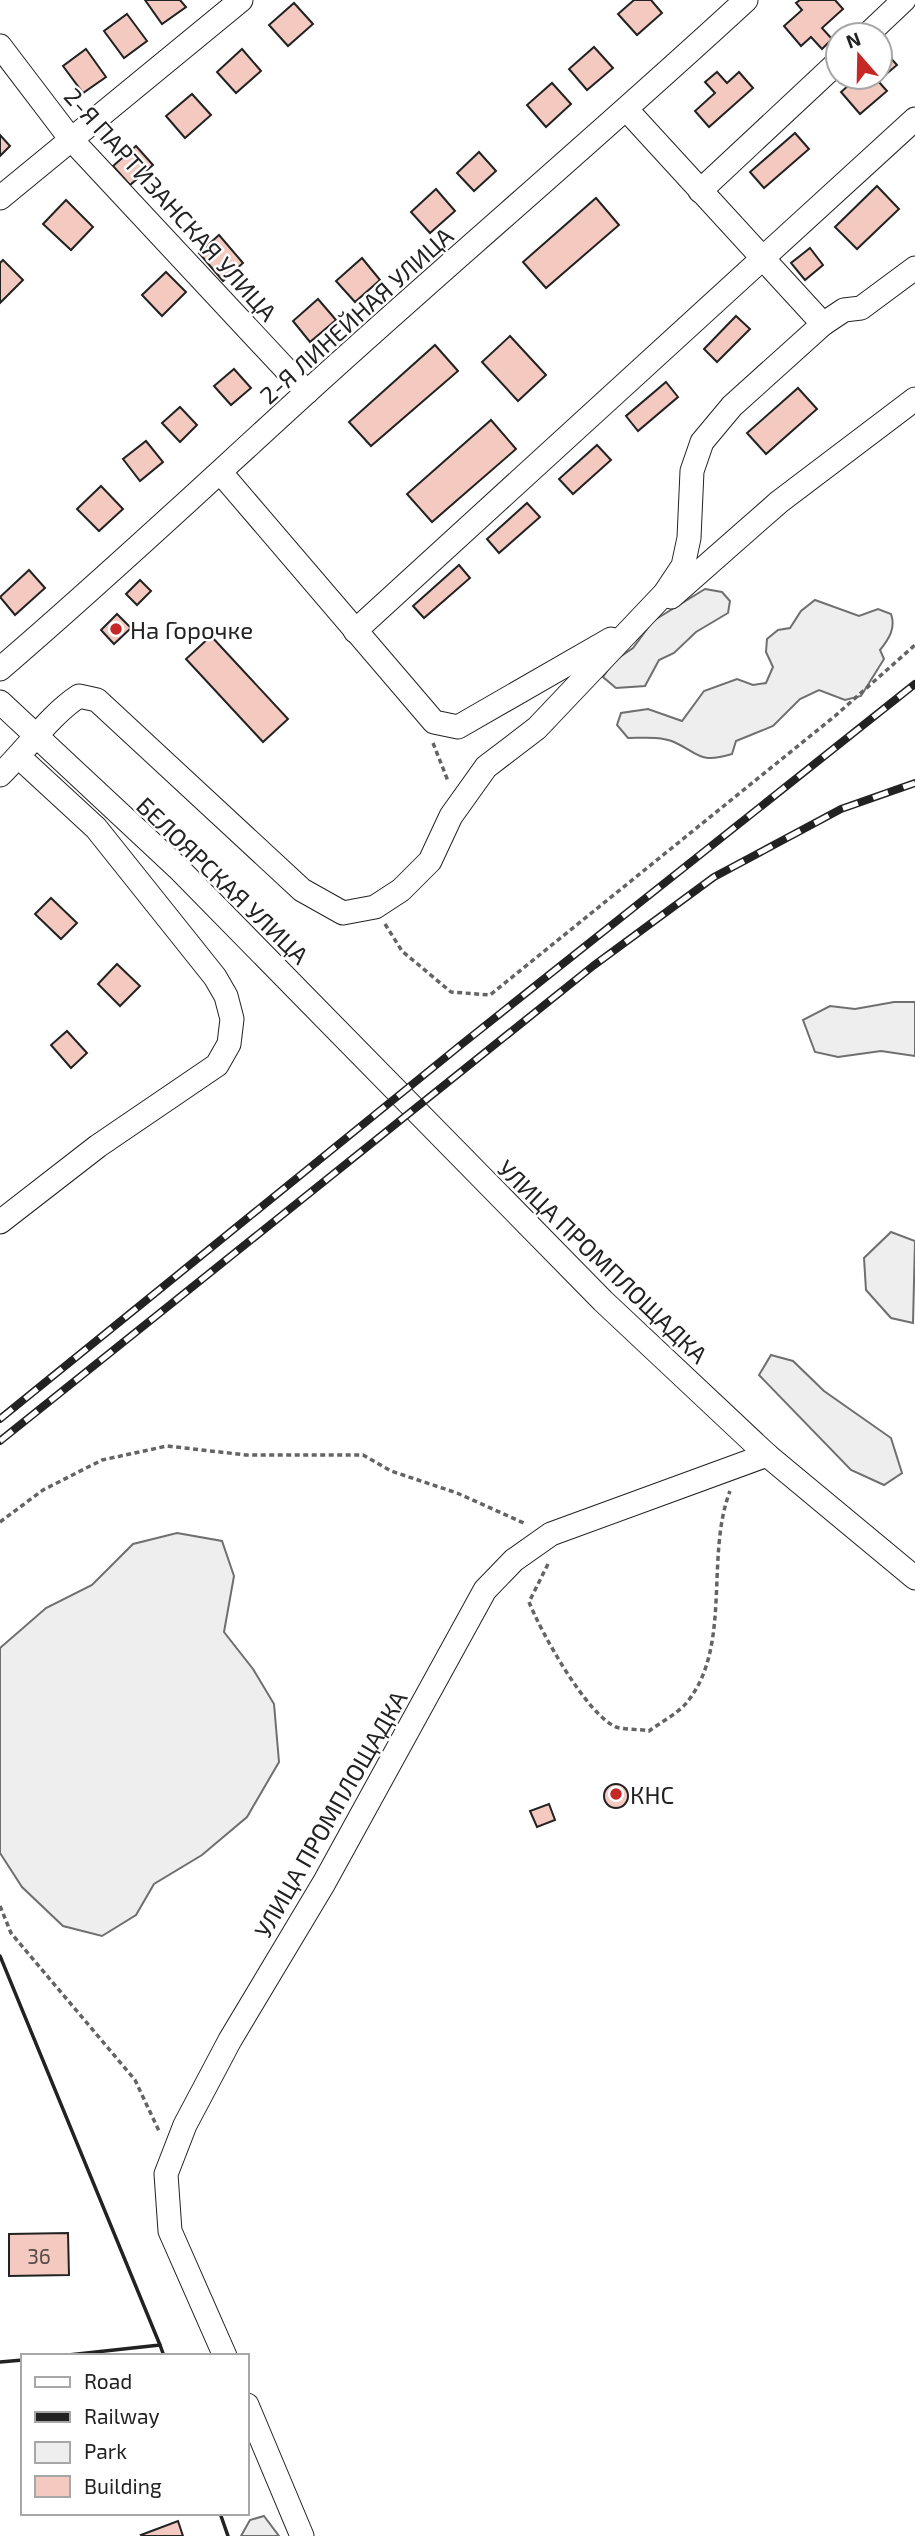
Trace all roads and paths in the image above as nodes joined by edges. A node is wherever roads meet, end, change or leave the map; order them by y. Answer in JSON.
{"nodes":[{"id":1,"x":241,"y":0,"type":"edge"},
{"id":2,"x":746,"y":0,"type":"edge"},
{"id":3,"x":904,"y":0,"type":"edge"},
{"id":4,"x":882,"y":21,"type":"edge"},
{"id":5,"x":0,"y":46,"type":"edge"},
{"id":6,"x":824,"y":75,"type":"edge"},
{"id":7,"x":627,"y":110,"type":"junction"},
{"id":8,"x":915,"y":119,"type":"edge"},
{"id":9,"x":70,"y":138,"type":"junction"},
{"id":10,"x":700,"y":191,"type":"junction"},
{"id":11,"x":0,"y":198,"type":"edge"},
{"id":12,"x":762,"y":259,"type":"junction"},
{"id":13,"x":915,"y":268,"type":"edge"},
{"id":14,"x":823,"y":324,"type":"junction"},
{"id":15,"x":307,"y":392,"type":"junction"},
{"id":16,"x":915,"y":399,"type":"edge"},
{"id":17,"x":221,"y":473,"type":"junction"},
{"id":18,"x":639,"y":623,"type":"junction"},
{"id":19,"x":355,"y":631,"type":"junction"},
{"id":20,"x":915,"y":645,"type":"edge"},
{"id":21,"x":0,"y":669,"type":"edge"},
{"id":22,"x":0,"y":702,"type":"edge"},
{"id":23,"x":430,"y":736,"type":"dead end"},
{"id":24,"x":36,"y":739,"type":"junction"},
{"id":25,"x":19,"y":757,"type":"junction"},
{"id":26,"x":0,"y":775,"type":"edge"},
{"id":27,"x":451,"y":816,"type":"junction"},
{"id":28,"x":375,"y":907,"type":"junction"},
{"id":29,"x":405,"y":1101,"type":"joint"},
{"id":30,"x":0,"y":1222,"type":"edge"},
{"id":31,"x":767,"y":1455,"type":"junction"},
{"id":32,"x":739,"y":1466,"type":"junction"},
{"id":33,"x":0,"y":1522,"type":"edge"},
{"id":34,"x":551,"y":1534,"type":"junction"},
{"id":35,"x":556,"y":1557,"type":"dead end"},
{"id":36,"x":915,"y":1578,"type":"edge"},
{"id":37,"x":0,"y":1906,"type":"edge"},
{"id":38,"x":172,"y":2159,"type":"junction"},
{"id":39,"x":224,"y":2354,"type":"edge"},
{"id":40,"x":248,"y":2407,"type":"edge"},
{"id":41,"x":302,"y":2536,"type":"edge"}],
"edges":[{"from":1,"to":9,"type":"street"},
{"from":2,"to":7,"type":"street","name":"2-Я ЛИНЕЙНАЯ УЛИЦА"},
{"from":3,"to":4,"type":"street"},
{"from":5,"to":9,"type":"street","name":"2-Я ПАРТИЗАНСКАЯ УЛИЦА"},
{"from":6,"to":10,"type":"street"},
{"from":7,"to":10,"type":"street"},
{"from":7,"to":15,"type":"street","name":"2-Я ЛИНЕЙНАЯ УЛИЦА"},
{"from":8,"to":12,"type":"street"},
{"from":9,"to":11,"type":"street"},
{"from":9,"to":15,"type":"street","name":"2-Я ПАРТИЗАНСКАЯ УЛИЦА"},
{"from":10,"to":12,"type":"street"},
{"from":12,"to":14,"type":"street"},
{"from":12,"to":19,"type":"street"},
{"from":13,"to":14,"type":"street"},
{"from":14,"to":18,"type":"street"},
{"from":15,"to":17,"type":"street","name":"2-Я ЛИНЕЙНАЯ УЛИЦА"},
{"from":16,"to":18,"type":"street"},
{"from":17,"to":19,"type":"street"},
{"from":17,"to":21,"type":"street","name":"2-Я ЛИНЕЙНАЯ УЛИЦА"},
{"from":18,"to":19,"type":"street"},
{"from":18,"to":27,"type":"street"},
{"from":20,"to":28,"type":"path"},
{"from":22,"to":24,"type":"street","name":"БЕЛОЯРСКАЯ УЛИЦА"},
{"from":23,"to":27,"type":"path"},
{"from":24,"to":25,"type":"street"},
{"from":24,"to":28,"type":"street"},
{"from":24,"to":29,"type":"street","name":"БЕЛОЯРСКАЯ УЛИЦА"},
{"from":25,"to":26,"type":"street"},
{"from":25,"to":30,"type":"street"},
{"from":27,"to":28,"type":"street"},
{"from":29,"to":31,"type":"street","name":"УЛИЦА ПРОМПЛОЩАДКА"},
{"from":31,"to":32,"type":"street","name":"УЛИЦА ПРОМПЛОЩАДКА"},
{"from":31,"to":36,"type":"street","name":"УЛИЦА ПРОМПЛОЩАДКА"},
{"from":32,"to":34,"type":"street","name":"УЛИЦА ПРОМПЛОЩАДКА"},
{"from":32,"to":35,"type":"path"},
{"from":33,"to":34,"type":"path"},
{"from":34,"to":38,"type":"street","name":"УЛИЦА ПРОМПЛОЩАДКА"},
{"from":37,"to":38,"type":"path"},
{"from":38,"to":39,"type":"street","name":"УЛИЦА ПРОМПЛОЩАДКА"},
{"from":40,"to":41,"type":"street"}]}
